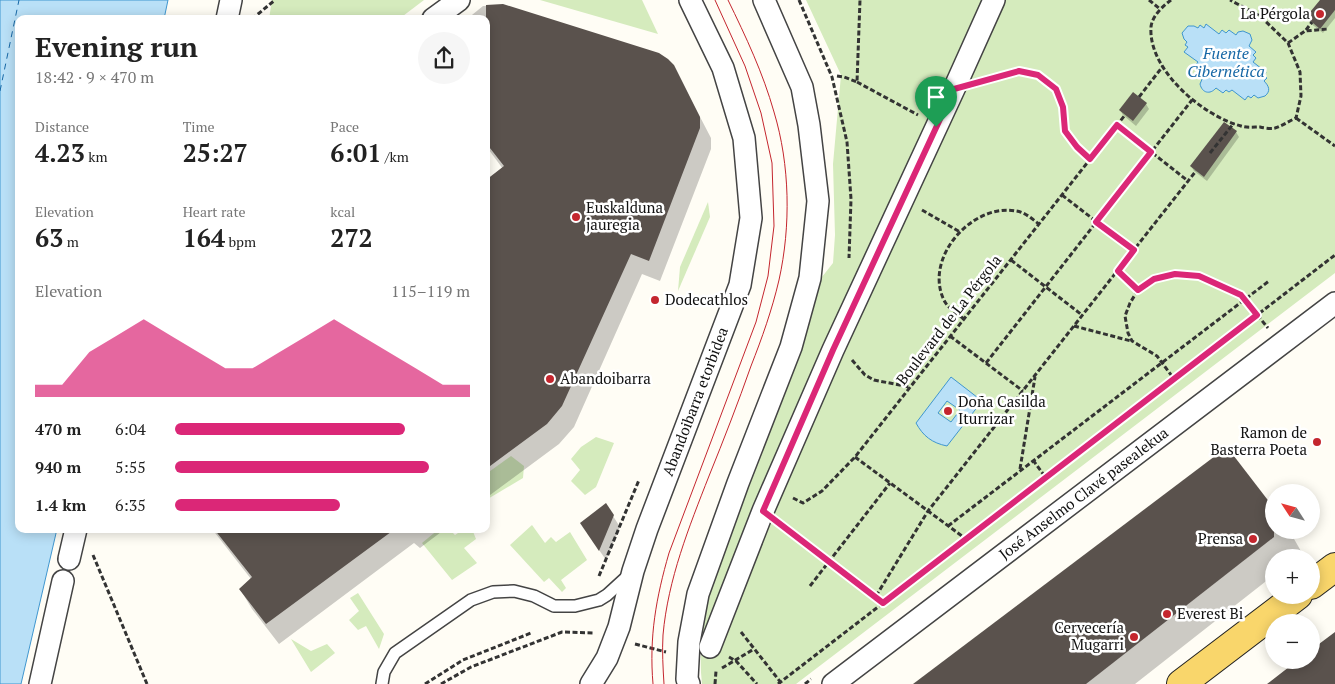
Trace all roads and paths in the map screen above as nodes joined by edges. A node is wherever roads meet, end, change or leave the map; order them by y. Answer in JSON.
{"nodes":[{"id":1,"x":231,"y":0,"type":"edge"},
{"id":2,"x":276,"y":0,"type":"edge"},
{"id":3,"x":459,"y":0,"type":"edge"},
{"id":4,"x":690,"y":0,"type":"edge"},
{"id":5,"x":764,"y":0,"type":"edge"},
{"id":6,"x":860,"y":0,"type":"edge"},
{"id":7,"x":994,"y":0,"type":"edge"},
{"id":8,"x":1149,"y":0,"type":"edge"},
{"id":9,"x":1171,"y":0,"type":"edge"},
{"id":10,"x":1230,"y":0,"type":"edge"},
{"id":11,"x":1160,"y":9,"type":"junction"},
{"id":12,"x":228,"y":15,"type":"edge"},
{"id":13,"x":257,"y":15,"type":"edge"},
{"id":14,"x":438,"y":15,"type":"edge"},
{"id":15,"x":1312,"y":22,"type":"dead end"},
{"id":16,"x":1328,"y":30,"type":"dead end"},
{"id":17,"x":1305,"y":31,"type":"junction"},
{"id":18,"x":1288,"y":43,"type":"junction"},
{"id":19,"x":1163,"y":66,"type":"junction"},
{"id":20,"x":837,"y":76,"type":"dead end"},
{"id":21,"x":857,"y":82,"type":"junction"},
{"id":22,"x":954,"y":89,"type":"junction"},
{"id":23,"x":1139,"y":97,"type":"dead end"},
{"id":24,"x":1192,"y":100,"type":"junction"},
{"id":25,"x":1125,"y":115,"type":"dead end"},
{"id":26,"x":1296,"y":118,"type":"junction"},
{"id":27,"x":1234,"y":123,"type":"junction"},
{"id":28,"x":1117,"y":125,"type":"junction"},
{"id":29,"x":936,"y":127,"type":"junction"},
{"id":30,"x":1335,"y":146,"type":"edge"},
{"id":31,"x":1151,"y":152,"type":"junction"},
{"id":32,"x":1210,"y":153,"type":"dead end"},
{"id":33,"x":1090,"y":159,"type":"junction"},
{"id":34,"x":1196,"y":171,"type":"dead end"},
{"id":35,"x":1188,"y":181,"type":"junction"},
{"id":36,"x":1062,"y":195,"type":"junction"},
{"id":37,"x":903,"y":199,"type":"junction"},
{"id":38,"x":1096,"y":222,"type":"junction"},
{"id":39,"x":1039,"y":224,"type":"junction"},
{"id":40,"x":960,"y":232,"type":"junction"},
{"id":41,"x":1134,"y":250,"type":"junction"},
{"id":42,"x":1335,"y":255,"type":"edge"},
{"id":43,"x":1011,"y":260,"type":"junction"},
{"id":44,"x":1118,"y":271,"type":"junction"},
{"id":45,"x":1269,"y":281,"type":"dead end"},
{"id":46,"x":1045,"y":287,"type":"junction"},
{"id":47,"x":1138,"y":290,"type":"junction"},
{"id":48,"x":1244,"y":299,"type":"junction"},
{"id":49,"x":1335,"y":303,"type":"edge"},
{"id":50,"x":1082,"y":315,"type":"junction"},
{"id":51,"x":1257,"y":315,"type":"junction"},
{"id":52,"x":964,"y":319,"type":"junction"},
{"id":53,"x":1074,"y":326,"type":"junction"},
{"id":54,"x":950,"y":336,"type":"junction"},
{"id":55,"x":1132,"y":341,"type":"junction"},
{"id":56,"x":1281,"y":344,"type":"junction"},
{"id":57,"x":833,"y":350,"type":"junction"},
{"id":58,"x":1162,"y":362,"type":"junction"},
{"id":59,"x":986,"y":363,"type":"junction"},
{"id":60,"x":1036,"y":375,"type":"junction"},
{"id":61,"x":1174,"y":379,"type":"junction"},
{"id":62,"x":910,"y":387,"type":"junction"},
{"id":63,"x":1023,"y":391,"type":"junction"},
{"id":64,"x":855,"y":458,"type":"junction"},
{"id":65,"x":1033,"y":460,"type":"junction"},
{"id":66,"x":1020,"y":470,"type":"junction"},
{"id":67,"x":640,"y":477,"type":"dead end"},
{"id":68,"x":1046,"y":478,"type":"junction"},
{"id":69,"x":890,"y":483,"type":"junction"},
{"id":70,"x":774,"y":487,"type":"junction"},
{"id":71,"x":928,"y":510,"type":"junction"},
{"id":72,"x":763,"y":511,"type":"junction"},
{"id":73,"x":948,"y":526,"type":"junction"},
{"id":74,"x":75,"y":533,"type":"edge"},
{"id":75,"x":966,"y":539,"type":"junction"},
{"id":76,"x":91,"y":549,"type":"dead end"},
{"id":77,"x":69,"y":559,"type":"dead end"},
{"id":78,"x":829,"y":562,"type":"junction"},
{"id":79,"x":1335,"y":567,"type":"edge"},
{"id":80,"x":633,"y":572,"type":"junction"},
{"id":81,"x":1320,"y":578,"type":"edge"},
{"id":82,"x":596,"y":580,"type":"dead end"},
{"id":83,"x":63,"y":581,"type":"dead end"},
{"id":84,"x":810,"y":586,"type":"dead end"},
{"id":85,"x":876,"y":596,"type":"junction"},
{"id":86,"x":883,"y":603,"type":"junction"},
{"id":87,"x":1286,"y":604,"type":"edge"},
{"id":88,"x":531,"y":634,"type":"dead end"},
{"id":89,"x":710,"y":647,"type":"joint"},
{"id":90,"x":716,"y":671,"type":"dead end"},
{"id":91,"x":40,"y":684,"type":"edge"},
{"id":92,"x":147,"y":684,"type":"edge"},
{"id":93,"x":382,"y":684,"type":"edge"},
{"id":94,"x":425,"y":684,"type":"edge"},
{"id":95,"x":591,"y":684,"type":"edge"},
{"id":96,"x":689,"y":684,"type":"edge"},
{"id":97,"x":715,"y":684,"type":"edge"},
{"id":98,"x":757,"y":684,"type":"edge"},
{"id":99,"x":778,"y":684,"type":"edge"},
{"id":100,"x":833,"y":684,"type":"edge"},
{"id":101,"x":1181,"y":684,"type":"edge"}],
"edges":[{"from":1,"to":12,"type":"street"},
{"from":2,"to":13,"type":"path"},
{"from":3,"to":14,"type":"street"},
{"from":4,"to":80,"type":"street","name":"Abandoibarra etorbidea"},
{"from":5,"to":96,"type":"street"},
{"from":6,"to":21,"type":"path"},
{"from":7,"to":22,"type":"street"},
{"from":8,"to":11,"type":"path"},
{"from":9,"to":11,"type":"path"},
{"from":10,"to":18,"type":"path"},
{"from":11,"to":19,"type":"path"},
{"from":15,"to":17,"type":"path"},
{"from":16,"to":17,"type":"path"},
{"from":17,"to":18,"type":"path"},
{"from":18,"to":26,"type":"path"},
{"from":19,"to":23,"type":"path"},
{"from":19,"to":24,"type":"path"},
{"from":20,"to":21,"type":"path"},
{"from":21,"to":29,"type":"path"},
{"from":22,"to":29,"type":"street"},
{"from":22,"to":33,"type":"path"},
{"from":24,"to":27,"type":"path"},
{"from":24,"to":31,"type":"path"},
{"from":25,"to":28,"type":"path","name":"Boulevard de La Pérgola"},
{"from":26,"to":27,"type":"path"},
{"from":26,"to":30,"type":"path"},
{"from":27,"to":32,"type":"path"},
{"from":28,"to":31,"type":"path"},
{"from":28,"to":33,"type":"path","name":"Boulevard de La Pérgola"},
{"from":29,"to":37,"type":"street"},
{"from":31,"to":35,"type":"path"},
{"from":31,"to":38,"type":"path"},
{"from":33,"to":36,"type":"path","name":"Boulevard de La Pérgola"},
{"from":34,"to":35,"type":"path"},
{"from":35,"to":41,"type":"path"},
{"from":36,"to":38,"type":"path"},
{"from":36,"to":39,"type":"path","name":"Boulevard de La Pérgola"},
{"from":37,"to":40,"type":"path"},
{"from":37,"to":57,"type":"street"},
{"from":38,"to":41,"type":"path"},
{"from":38,"to":46,"type":"path"},
{"from":39,"to":40,"type":"path"},
{"from":39,"to":43,"type":"path","name":"Boulevard de La Pérgola"},
{"from":40,"to":52,"type":"path"},
{"from":41,"to":44,"type":"path"},
{"from":42,"to":51,"type":"path"},
{"from":43,"to":46,"type":"path"},
{"from":43,"to":52,"type":"path","name":"Boulevard de La Pérgola"},
{"from":44,"to":47,"type":"path"},
{"from":44,"to":50,"type":"path"},
{"from":45,"to":48,"type":"path"},
{"from":46,"to":50,"type":"path"},
{"from":46,"to":59,"type":"path"},
{"from":47,"to":48,"type":"path"},
{"from":47,"to":55,"type":"path"},
{"from":48,"to":51,"type":"path"},
{"from":48,"to":58,"type":"path"},
{"from":49,"to":56,"type":"street","name":"José Anselmo Clavé pasealekua"},
{"from":50,"to":53,"type":"path"},
{"from":51,"to":56,"type":"path"},
{"from":51,"to":61,"type":"path"},
{"from":52,"to":54,"type":"path","name":"Boulevard de La Pérgola"},
{"from":53,"to":55,"type":"path"},
{"from":53,"to":60,"type":"path"},
{"from":54,"to":59,"type":"path"},
{"from":54,"to":62,"type":"path","name":"Boulevard de La Pérgola"},
{"from":55,"to":58,"type":"path"},
{"from":56,"to":100,"type":"street","name":"José Anselmo Clavé pasealekua"},
{"from":57,"to":62,"type":"path"},
{"from":57,"to":70,"type":"street"},
{"from":58,"to":61,"type":"path"},
{"from":58,"to":65,"type":"path"},
{"from":59,"to":63,"type":"path"},
{"from":60,"to":63,"type":"path"},
{"from":60,"to":66,"type":"path"},
{"from":61,"to":68,"type":"path"},
{"from":62,"to":64,"type":"path","name":"Boulevard de La Pérgola"},
{"from":63,"to":71,"type":"path"},
{"from":64,"to":69,"type":"path"},
{"from":64,"to":70,"type":"path","name":"Boulevard de La Pérgola"},
{"from":65,"to":66,"type":"path"},
{"from":65,"to":68,"type":"path"},
{"from":66,"to":73,"type":"path"},
{"from":67,"to":82,"type":"path"},
{"from":68,"to":75,"type":"path"},
{"from":69,"to":71,"type":"path"},
{"from":69,"to":78,"type":"path"},
{"from":70,"to":72,"type":"street"},
{"from":71,"to":73,"type":"path"},
{"from":71,"to":85,"type":"path"},
{"from":72,"to":78,"type":"path"},
{"from":72,"to":89,"type":"street"},
{"from":73,"to":75,"type":"path"},
{"from":74,"to":77,"type":"street"},
{"from":75,"to":86,"type":"path"},
{"from":76,"to":92,"type":"path"},
{"from":78,"to":84,"type":"path"},
{"from":78,"to":85,"type":"path"},
{"from":79,"to":81,"type":"main road"},
{"from":80,"to":93,"type":"lane"},
{"from":80,"to":95,"type":"street","name":"Abandoibarra etorbidea"},
{"from":83,"to":91,"type":"street"},
{"from":85,"to":86,"type":"path"},
{"from":86,"to":99,"type":"path"},
{"from":87,"to":101,"type":"main road"},
{"from":88,"to":94,"type":"path"},
{"from":89,"to":98,"type":"path"},
{"from":90,"to":97,"type":"path"}]}
